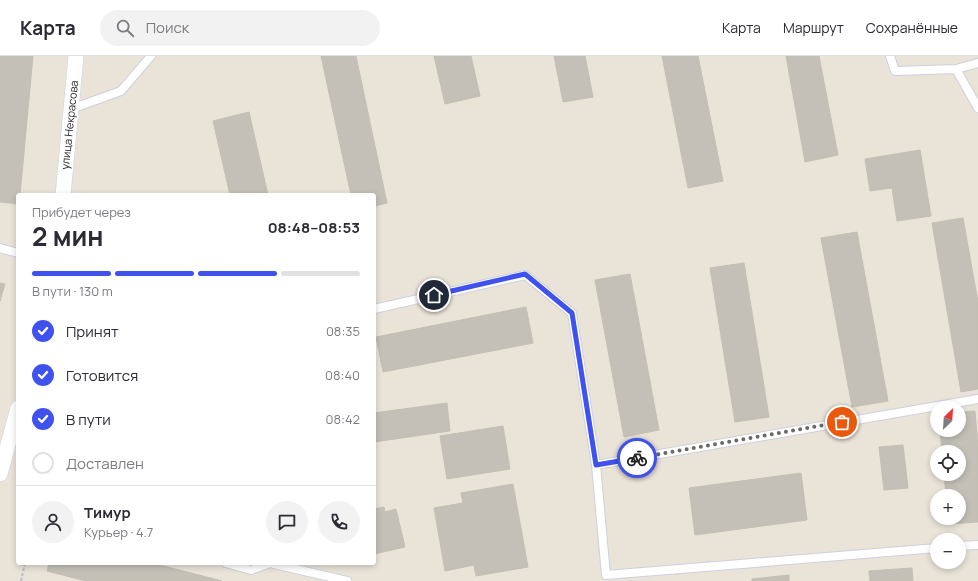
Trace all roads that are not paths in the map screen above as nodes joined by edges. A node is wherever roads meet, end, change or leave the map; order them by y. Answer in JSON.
{"nodes":[{"id":1,"x":76,"y":56,"type":"edge"},
{"id":2,"x":151,"y":56,"type":"edge"},
{"id":3,"x":890,"y":56,"type":"edge"},
{"id":4,"x":978,"y":63,"type":"edge"},
{"id":5,"x":956,"y":69,"type":"junction"},
{"id":6,"x":978,"y":108,"type":"edge"},
{"id":7,"x":71,"y":109,"type":"junction"},
{"id":8,"x":63,"y":193,"type":"edge"},
{"id":9,"x":0,"y":248,"type":"edge"},
{"id":10,"x":16,"y":252,"type":"edge"},
{"id":11,"x":376,"y":310,"type":"edge"},
{"id":12,"x":978,"y":399,"type":"edge"},
{"id":13,"x":16,"y":415,"type":"edge"},
{"id":14,"x":596,"y":465,"type":"junction"},
{"id":15,"x":0,"y":474,"type":"edge"},
{"id":16,"x":978,"y":545,"type":"edge"},
{"id":17,"x":966,"y":546,"type":"edge"},
{"id":18,"x":930,"y":549,"type":"edge"},
{"id":19,"x":233,"y":565,"type":"edge"},
{"id":20,"x":265,"y":565,"type":"edge"},
{"id":21,"x":279,"y":565,"type":"edge"},
{"id":22,"x":347,"y":581,"type":"edge"}],
"edges":[{"from":1,"to":7,"type":"street","name":"улица Некрасова"},
{"from":2,"to":7,"type":"lane"},
{"from":3,"to":5,"type":"lane"},
{"from":4,"to":5,"type":"lane"},
{"from":5,"to":6,"type":"lane"},
{"from":7,"to":8,"type":"street","name":"улица Некрасова"},
{"from":9,"to":10,"type":"lane"},
{"from":11,"to":14,"type":"lane"},
{"from":12,"to":14,"type":"lane"},
{"from":13,"to":15,"type":"street"},
{"from":14,"to":18,"type":"lane"},
{"from":16,"to":17,"type":"lane"},
{"from":19,"to":20,"type":"lane"},
{"from":21,"to":22,"type":"lane"}]}
